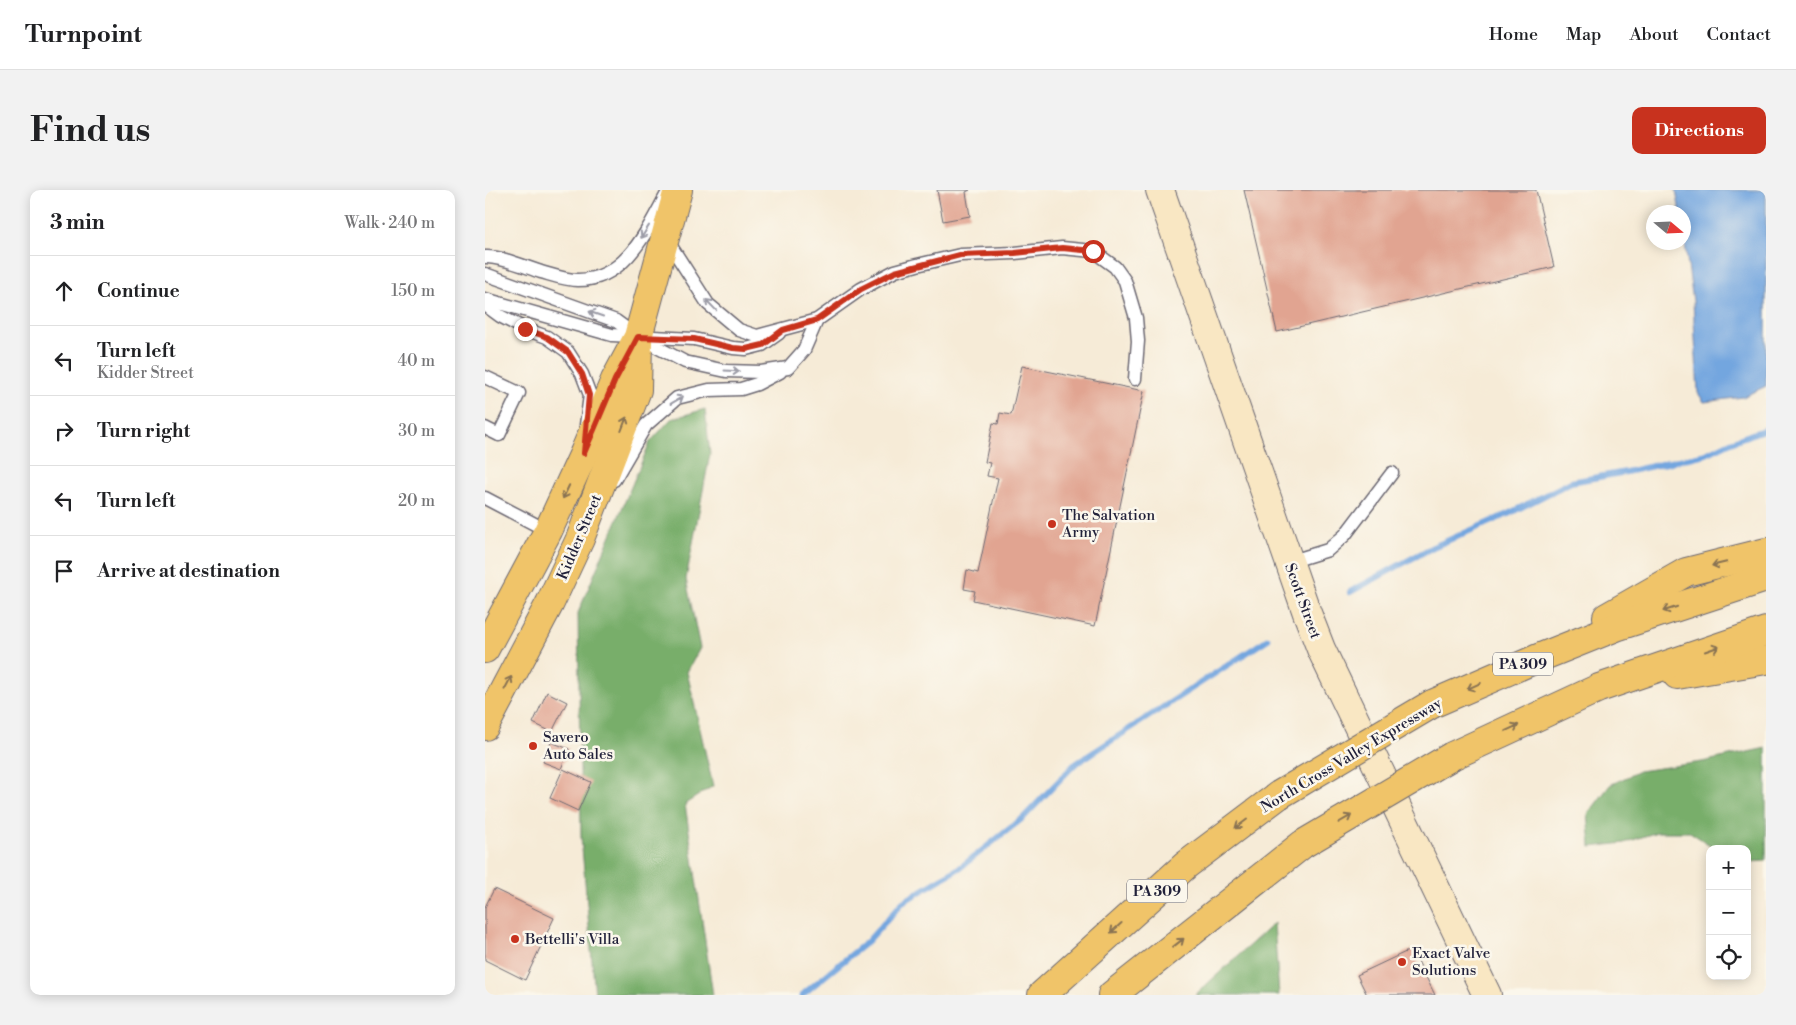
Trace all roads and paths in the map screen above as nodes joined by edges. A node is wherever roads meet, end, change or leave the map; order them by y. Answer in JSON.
{"nodes":[{"id":1,"x":669,"y":190,"type":"edge"},
{"id":2,"x":678,"y":190,"type":"edge"},
{"id":3,"x":1160,"y":190,"type":"edge"},
{"id":4,"x":665,"y":238,"type":"junction"},
{"id":5,"x":485,"y":257,"type":"edge"},
{"id":6,"x":485,"y":274,"type":"edge"},
{"id":7,"x":485,"y":299,"type":"edge"},
{"id":8,"x":485,"y":305,"type":"edge"},
{"id":9,"x":817,"y":320,"type":"junction"},
{"id":10,"x":783,"y":330,"type":"junction"},
{"id":11,"x":638,"y":337,"type":"junction"},
{"id":12,"x":788,"y":368,"type":"junction"},
{"id":13,"x":485,"y":377,"type":"edge"},
{"id":14,"x":1135,"y":379,"type":"dead end"},
{"id":15,"x":485,"y":428,"type":"edge"},
{"id":16,"x":584,"y":453,"type":"junction"},
{"id":17,"x":1392,"y":473,"type":"dead end"},
{"id":18,"x":485,"y":498,"type":"edge"},
{"id":19,"x":548,"y":531,"type":"junction"},
{"id":20,"x":580,"y":539,"type":"junction"},
{"id":21,"x":1766,"y":552,"type":"edge"},
{"id":22,"x":1289,"y":562,"type":"junction"},
{"id":23,"x":1766,"y":578,"type":"edge"},
{"id":24,"x":1766,"y":631,"type":"edge"},
{"id":25,"x":485,"y":649,"type":"edge"},
{"id":26,"x":1536,"y":658,"type":"junction"},
{"id":27,"x":1766,"y":660,"type":"edge"},
{"id":28,"x":1599,"y":688,"type":"junction"},
{"id":29,"x":485,"y":726,"type":"edge"},
{"id":30,"x":1042,"y":995,"type":"edge"},
{"id":31,"x":1112,"y":995,"type":"edge"},
{"id":32,"x":1487,"y":995,"type":"edge"}],
"edges":[{"from":1,"to":5,"type":"lane","one_way":true},
{"from":2,"to":4,"type":"main road","name":"Kidder Street"},
{"from":3,"to":22,"type":"street","name":"Scott Street"},
{"from":10,"to":4,"type":"lane","one_way":true},
{"from":4,"to":11,"type":"main road","name":"Kidder Street"},
{"from":11,"to":6,"type":"lane","one_way":true},
{"from":7,"to":11,"type":"lane"},
{"from":8,"to":16,"type":"lane"},
{"from":9,"to":10,"type":"lane"},
{"from":9,"to":12,"type":"lane"},
{"from":9,"to":14,"type":"lane"},
{"from":10,"to":11,"type":"lane"},
{"from":11,"to":12,"type":"lane","one_way":true},
{"from":11,"to":16,"type":"main road","name":"Kidder Street"},
{"from":20,"to":11,"type":"main road","name":"Kidder Street","one_way":true},
{"from":20,"to":12,"type":"lane","one_way":true},
{"from":13,"to":15,"type":"lane"},
{"from":16,"to":19,"type":"main road","name":"Kidder Street","one_way":true},
{"from":17,"to":22,"type":"lane"},
{"from":18,"to":19,"type":"lane"},
{"from":19,"to":25,"type":"main road","name":"Kidder Street"},
{"from":29,"to":20,"type":"main road","name":"Kidder Street","one_way":true},
{"from":21,"to":26,"type":"main road","one_way":true},
{"from":22,"to":32,"type":"street","name":"Scott Street"},
{"from":23,"to":26,"type":"main road","name":"North Cross Valley Expressway","number":"PA 309","one_way":true},
{"from":28,"to":24,"type":"main road","one_way":true},
{"from":26,"to":30,"type":"main road","name":"North Cross Valley Expressway","number":"PA 309","one_way":true,"bridge":true},
{"from":27,"to":28,"type":"main road"},
{"from":31,"to":28,"type":"main road","one_way":true,"bridge":true}]}
